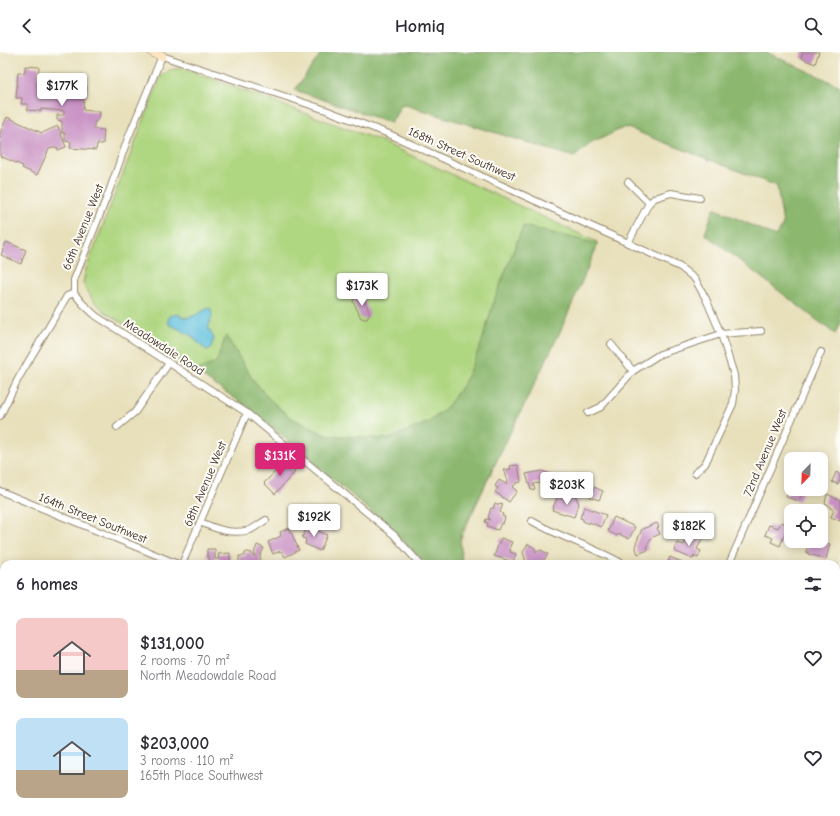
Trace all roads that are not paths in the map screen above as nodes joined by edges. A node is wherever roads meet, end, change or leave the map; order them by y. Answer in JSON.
{"nodes":[{"id":1,"x":152,"y":52,"type":"edge"},
{"id":2,"x":162,"y":56,"type":"junction"},
{"id":3,"x":628,"y":182,"type":"dead end"},
{"id":4,"x":700,"y":198,"type":"dead end"},
{"id":5,"x":649,"y":202,"type":"junction"},
{"id":6,"x":628,"y":243,"type":"junction"},
{"id":7,"x":74,"y":293,"type":"junction"},
{"id":8,"x":761,"y":331,"type":"dead end"},
{"id":9,"x":721,"y":334,"type":"junction"},
{"id":10,"x":611,"y":344,"type":"dead end"},
{"id":11,"x":821,"y":352,"type":"dead end"},
{"id":12,"x":169,"y":363,"type":"junction"},
{"id":13,"x":633,"y":371,"type":"junction"},
{"id":14,"x":247,"y":413,"type":"junction"},
{"id":15,"x":588,"y":413,"type":"dead end"},
{"id":16,"x":0,"y":416,"type":"edge"},
{"id":17,"x":117,"y":428,"type":"dead end"},
{"id":18,"x":695,"y":473,"type":"dead end"},
{"id":19,"x":0,"y":491,"type":"edge"},
{"id":20,"x":266,"y":520,"type":"dead end"},
{"id":21,"x":532,"y":521,"type":"dead end"},
{"id":22,"x":200,"y":522,"type":"junction"},
{"id":23,"x":168,"y":560,"type":"edge"},
{"id":24,"x":184,"y":560,"type":"edge"},
{"id":25,"x":416,"y":560,"type":"edge"},
{"id":26,"x":616,"y":560,"type":"edge"},
{"id":27,"x":731,"y":560,"type":"edge"}],
"edges":[{"from":1,"to":2,"type":"street","name":"168th Street Southwest"},
{"from":2,"to":6,"type":"street","name":"168th Street Southwest"},
{"from":2,"to":7,"type":"street","name":"66th Avenue West"},
{"from":3,"to":5,"type":"street"},
{"from":4,"to":5,"type":"street"},
{"from":5,"to":6,"type":"street"},
{"from":6,"to":9,"type":"street","name":"168th Street Southwest"},
{"from":7,"to":12,"type":"street","name":"Meadowdale Road"},
{"from":7,"to":16,"type":"street"},
{"from":8,"to":9,"type":"street"},
{"from":9,"to":13,"type":"street"},
{"from":9,"to":18,"type":"street","name":"168th Street Southwest"},
{"from":10,"to":13,"type":"street"},
{"from":11,"to":27,"type":"street","name":"72nd Avenue West"},
{"from":12,"to":14,"type":"street","name":"Meadowdale Road"},
{"from":12,"to":17,"type":"street"},
{"from":13,"to":15,"type":"street"},
{"from":14,"to":22,"type":"street","name":"68th Avenue West"},
{"from":14,"to":25,"type":"street","name":"Meadowdale Road"},
{"from":19,"to":23,"type":"street","name":"164th Street Southwest"},
{"from":20,"to":22,"type":"street"},
{"from":21,"to":26,"type":"street"},
{"from":22,"to":24,"type":"street","name":"68th Avenue West"}]}
